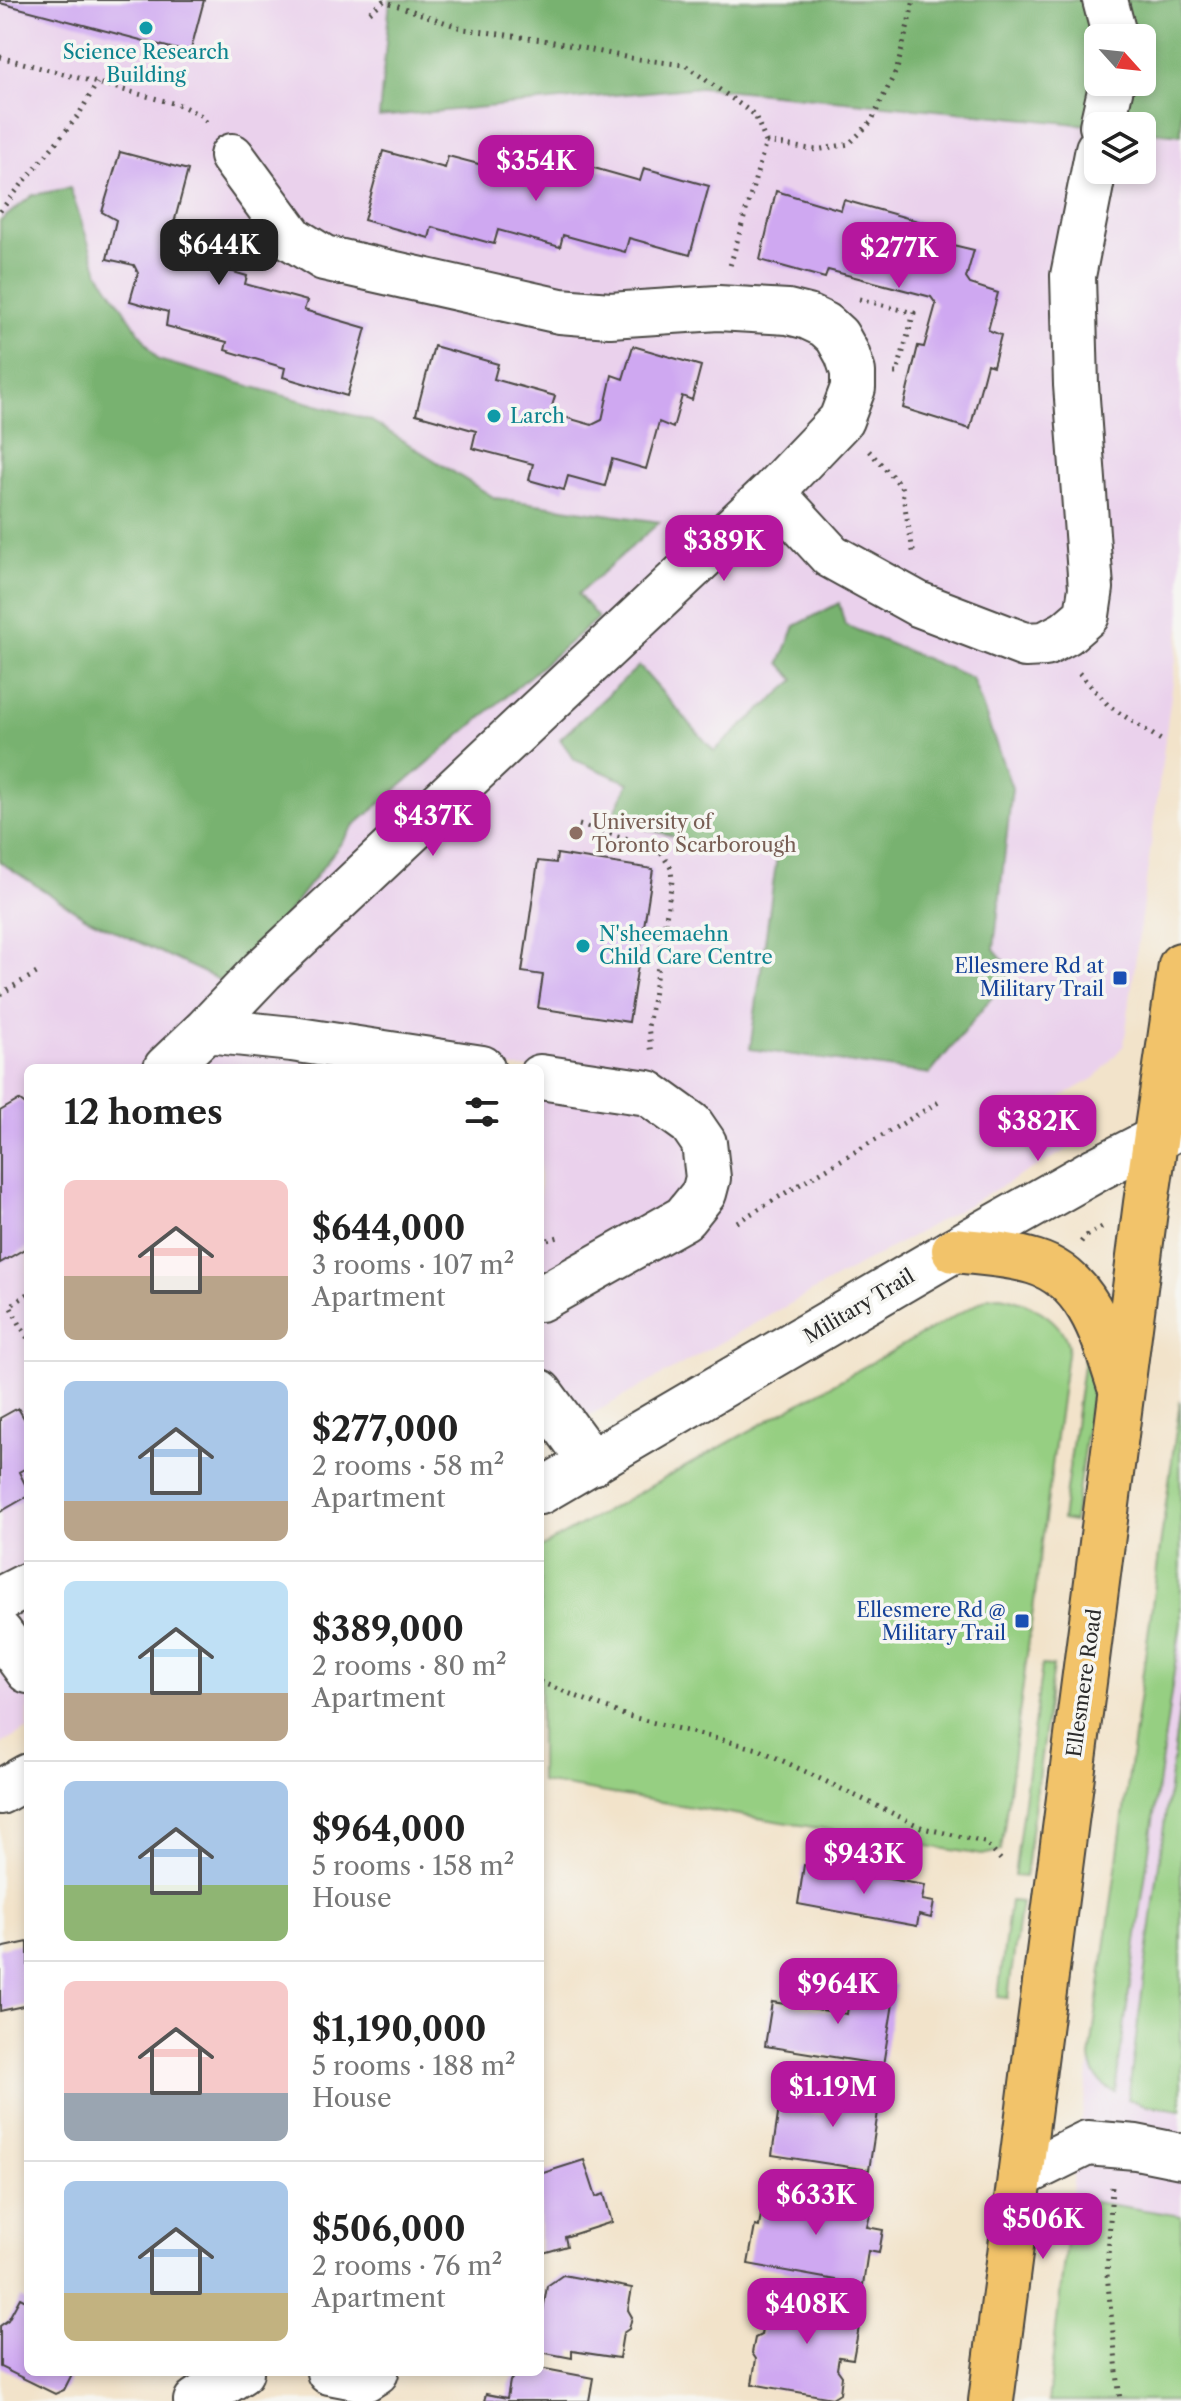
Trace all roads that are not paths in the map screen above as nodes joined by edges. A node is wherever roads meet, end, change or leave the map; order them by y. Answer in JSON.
{"nodes":[{"id":1,"x":1105,"y":0,"type":"edge"},
{"id":2,"x":1111,"y":24,"type":"edge"},
{"id":3,"x":232,"y":156,"type":"road end"},
{"id":4,"x":1091,"y":184,"type":"edge"},
{"id":5,"x":772,"y":492,"type":"junction"},
{"id":6,"x":1181,"y":965,"type":"edge"},
{"id":7,"x":206,"y":1030,"type":"junction"},
{"id":8,"x":171,"y":1064,"type":"edge"},
{"id":9,"x":456,"y":1064,"type":"edge"},
{"id":10,"x":544,"y":1078,"type":"edge"},
{"id":11,"x":1168,"y":1133,"type":"edge"},
{"id":12,"x":954,"y":1250,"type":"junction"},
{"id":13,"x":544,"y":1297,"type":"edge"},
{"id":14,"x":1123,"y":1395,"type":"junction"},
{"id":15,"x":544,"y":1397,"type":"edge"},
{"id":16,"x":592,"y":1463,"type":"junction"},
{"id":17,"x":544,"y":1490,"type":"edge"},
{"id":18,"x":24,"y":1587,"type":"edge"},
{"id":19,"x":0,"y":1599,"type":"edge"},
{"id":20,"x":0,"y":1633,"type":"edge"},
{"id":21,"x":24,"y":1666,"type":"edge"},
{"id":22,"x":24,"y":1778,"type":"edge"},
{"id":23,"x":0,"y":1792,"type":"edge"},
{"id":24,"x":1181,"y":2156,"type":"edge"},
{"id":25,"x":1020,"y":2176,"type":"junction"},
{"id":26,"x":235,"y":2376,"type":"edge"},
{"id":27,"x":350,"y":2376,"type":"edge"},
{"id":28,"x":370,"y":2376,"type":"edge"},
{"id":29,"x":196,"y":2401,"type":"edge"},
{"id":30,"x":991,"y":2401,"type":"edge"}],
"edges":[{"from":1,"to":2,"type":"street"},
{"from":3,"to":5,"type":"street"},
{"from":4,"to":5,"type":"street"},
{"from":5,"to":7,"type":"street"},
{"from":6,"to":11,"type":"main road","name":"Ellesmere Road"},
{"from":7,"to":8,"type":"street"},
{"from":7,"to":9,"type":"street"},
{"from":10,"to":13,"type":"street"},
{"from":11,"to":12,"type":"street","name":"Military Trail"},
{"from":11,"to":14,"type":"main road","name":"Ellesmere Road"},
{"from":12,"to":14,"type":"main road"},
{"from":12,"to":16,"type":"street","name":"Military Trail"},
{"from":14,"to":25,"type":"main road","name":"Ellesmere Road"},
{"from":15,"to":16,"type":"street"},
{"from":16,"to":17,"type":"street","name":"Military Trail"},
{"from":18,"to":19,"type":"street"},
{"from":20,"to":21,"type":"street"},
{"from":22,"to":23,"type":"street"},
{"from":24,"to":25,"type":"street"},
{"from":25,"to":30,"type":"main road","name":"Ellesmere Road"},
{"from":26,"to":29,"type":"street"},
{"from":27,"to":28,"type":"street"}]}
